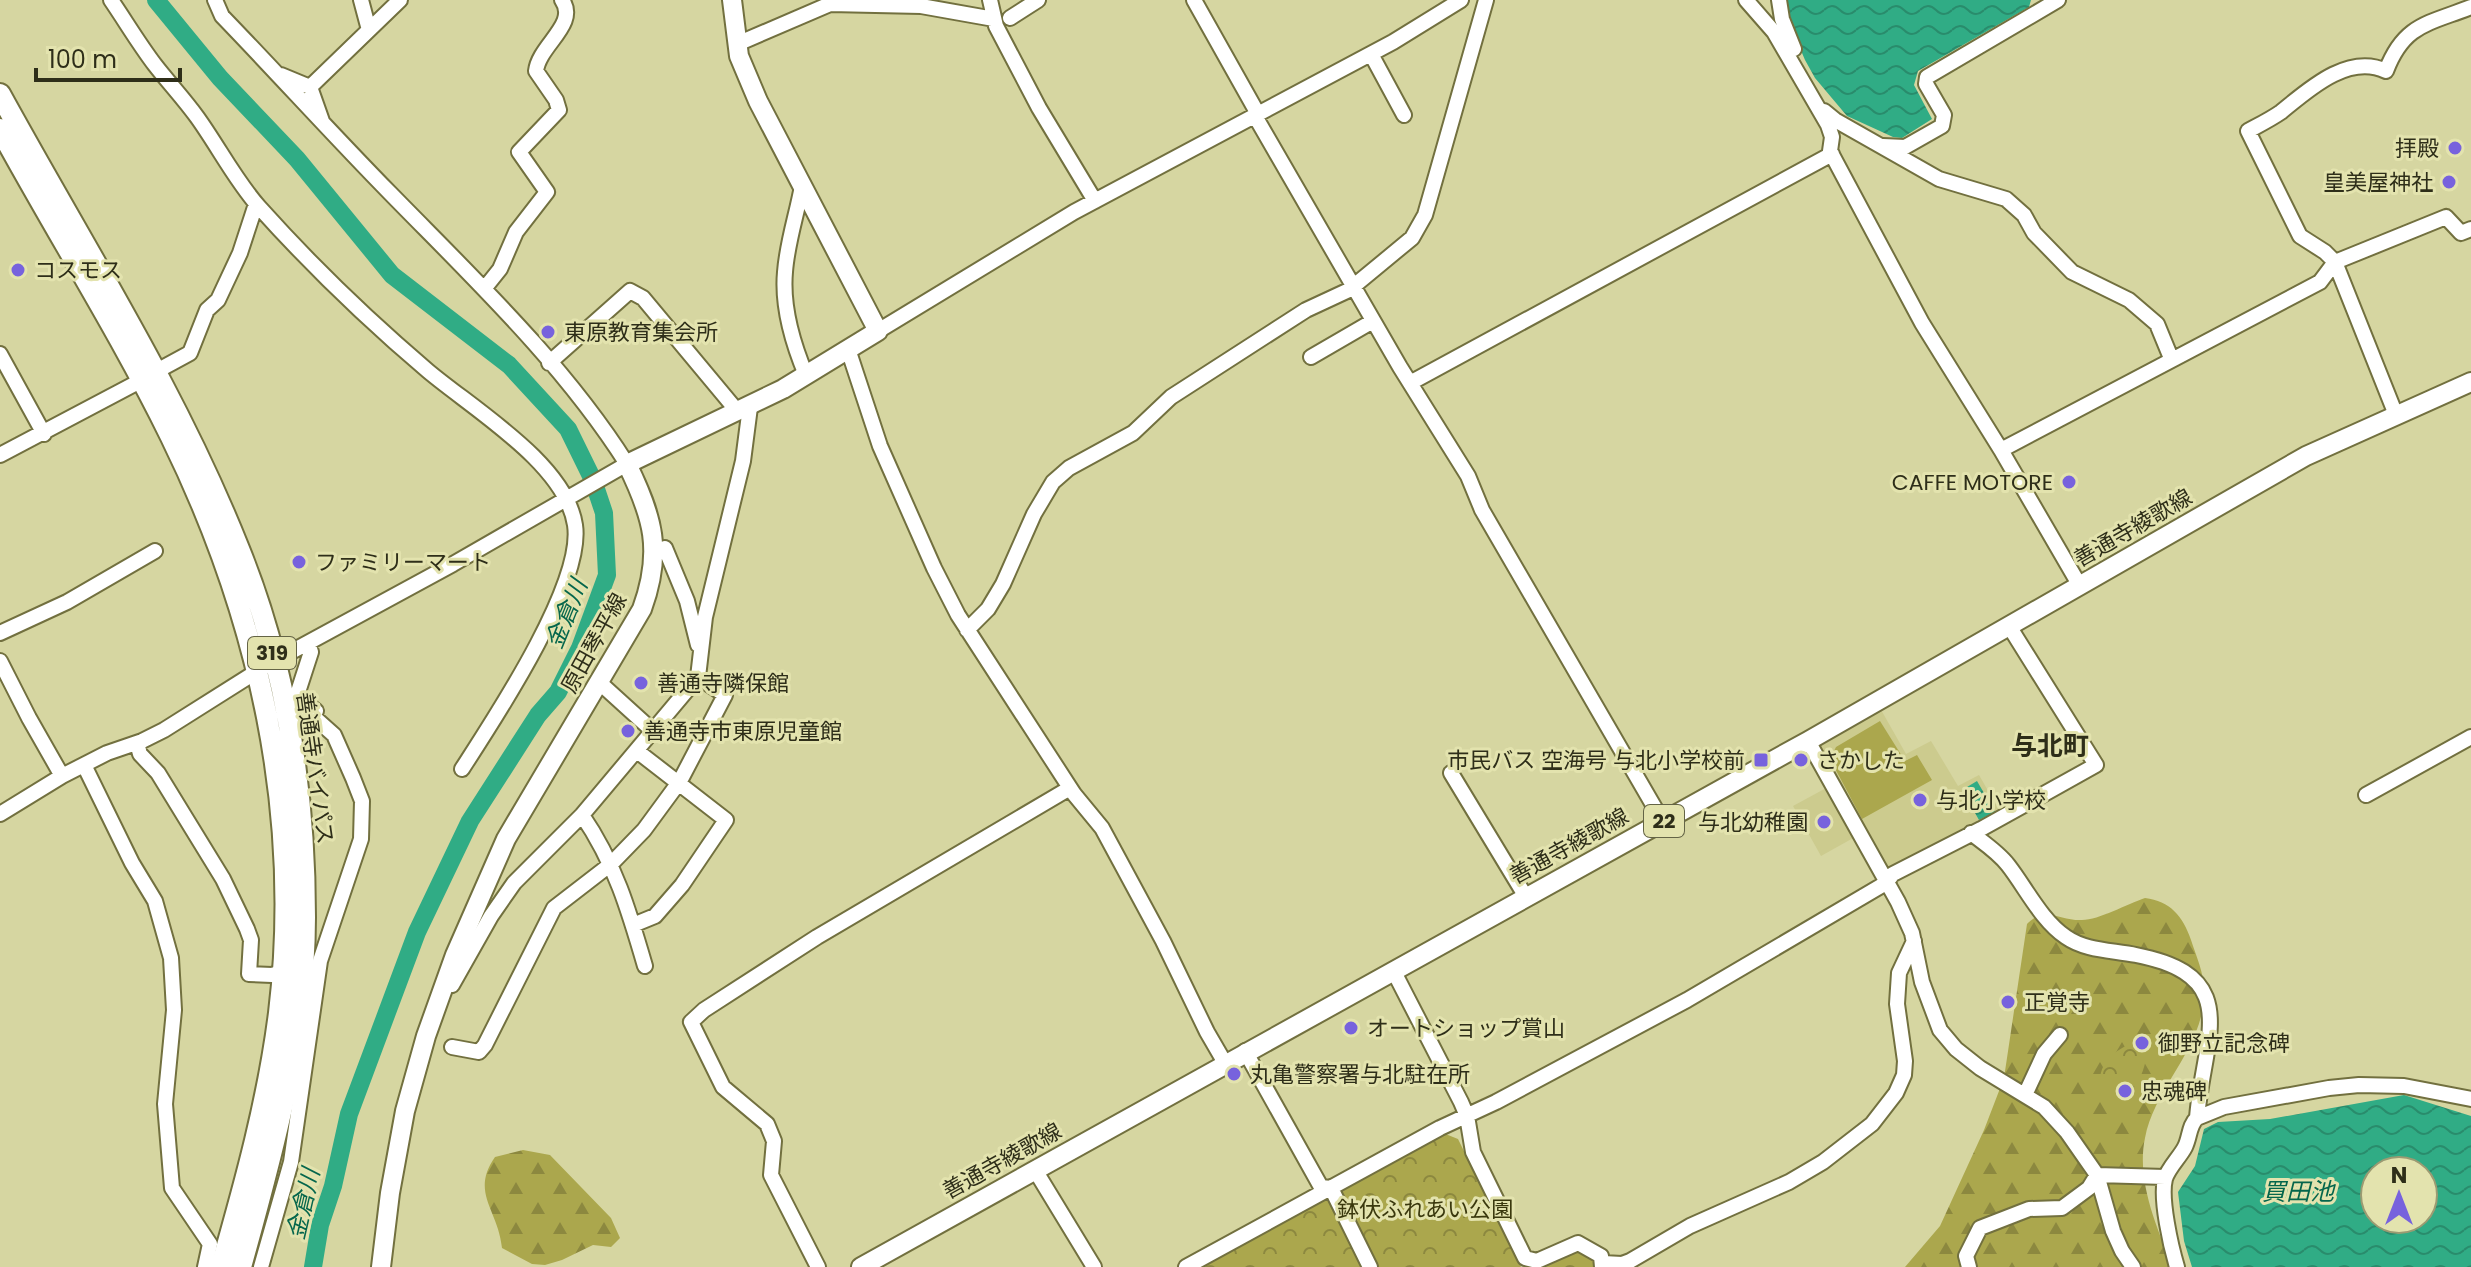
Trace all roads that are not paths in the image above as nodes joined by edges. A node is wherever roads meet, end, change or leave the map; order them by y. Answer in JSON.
{"nodes":[{"id":1,"x":111,"y":0,"type":"edge"},
{"id":2,"x":215,"y":0,"type":"edge"},
{"id":3,"x":361,"y":0,"type":"edge"},
{"id":4,"x":400,"y":0,"type":"edge"},
{"id":5,"x":562,"y":0,"type":"edge"},
{"id":6,"x":732,"y":0,"type":"edge"},
{"id":7,"x":990,"y":0,"type":"edge"},
{"id":8,"x":1038,"y":0,"type":"edge"},
{"id":9,"x":1194,"y":0,"type":"edge"},
{"id":10,"x":1461,"y":0,"type":"edge"},
{"id":11,"x":1486,"y":0,"type":"edge"},
{"id":12,"x":1746,"y":0,"type":"edge"},
{"id":13,"x":1779,"y":0,"type":"edge"},
{"id":14,"x":2058,"y":0,"type":"edge"},
{"id":15,"x":2040,"y":4,"type":"edge"},
{"id":16,"x":2471,"y":7,"type":"edge"},
{"id":17,"x":1010,"y":18,"type":"dead end"},
{"id":18,"x":994,"y":19,"type":"junction"},
{"id":19,"x":369,"y":30,"type":"junction"},
{"id":20,"x":737,"y":44,"type":"junction"},
{"id":21,"x":1371,"y":54,"type":"junction"},
{"id":22,"x":275,"y":73,"type":"junction"},
{"id":23,"x":310,"y":87,"type":"junction"},
{"id":24,"x":0,"y":94,"type":"edge"},
{"id":25,"x":1257,"y":115,"type":"junction"},
{"id":26,"x":1404,"y":115,"type":"dead end"},
{"id":27,"x":323,"y":125,"type":"junction"},
{"id":28,"x":5,"y":137,"type":"edge"},
{"id":29,"x":1883,"y":146,"type":"junction"},
{"id":30,"x":1832,"y":154,"type":"junction"},
{"id":31,"x":802,"y":186,"type":"junction"},
{"id":32,"x":1095,"y":201,"type":"junction"},
{"id":33,"x":256,"y":204,"type":"junction"},
{"id":34,"x":2471,"y":229,"type":"edge"},
{"id":35,"x":2335,"y":262,"type":"junction"},
{"id":36,"x":1353,"y":286,"type":"junction"},
{"id":37,"x":484,"y":289,"type":"junction"},
{"id":38,"x":1373,"y":321,"type":"junction"},
{"id":39,"x":878,"y":331,"type":"junction"},
{"id":40,"x":848,"y":349,"type":"junction"},
{"id":41,"x":0,"y":354,"type":"edge"},
{"id":42,"x":1311,"y":357,"type":"dead end"},
{"id":43,"x":2171,"y":358,"type":"junction"},
{"id":44,"x":549,"y":363,"type":"junction"},
{"id":45,"x":806,"y":375,"type":"junction"},
{"id":46,"x":148,"y":376,"type":"junction"},
{"id":47,"x":2471,"y":382,"type":"edge"},
{"id":48,"x":1410,"y":383,"type":"junction"},
{"id":49,"x":744,"y":409,"type":"junction"},
{"id":50,"x":2396,"y":415,"type":"junction"},
{"id":51,"x":44,"y":434,"type":"junction"},
{"id":52,"x":2001,"y":450,"type":"junction"},
{"id":53,"x":0,"y":455,"type":"edge"},
{"id":54,"x":623,"y":467,"type":"junction"},
{"id":55,"x":566,"y":499,"type":"junction"},
{"id":56,"x":155,"y":551,"type":"dead end"},
{"id":57,"x":655,"y":554,"type":"junction"},
{"id":58,"x":2080,"y":586,"type":"junction"},
{"id":59,"x":2009,"y":626,"type":"junction"},
{"id":60,"x":967,"y":630,"type":"junction"},
{"id":61,"x":0,"y":633,"type":"edge"},
{"id":62,"x":308,"y":643,"type":"junction"},
{"id":63,"x":700,"y":653,"type":"junction"},
{"id":64,"x":0,"y":661,"type":"edge"},
{"id":65,"x":266,"y":666,"type":"junction"},
{"id":66,"x":698,"y":677,"type":"junction"},
{"id":67,"x":600,"y":683,"type":"junction"},
{"id":68,"x":286,"y":712,"type":"junction"},
{"id":69,"x":654,"y":732,"type":"junction"},
{"id":70,"x":334,"y":735,"type":"junction"},
{"id":71,"x":2471,"y":737,"type":"edge"},
{"id":72,"x":1808,"y":741,"type":"junction"},
{"id":73,"x":137,"y":743,"type":"junction"},
{"id":74,"x":637,"y":751,"type":"junction"},
{"id":75,"x":84,"y":765,"type":"junction"},
{"id":76,"x":462,"y":769,"type":"dead end"},
{"id":77,"x":1451,"y":773,"type":"dead end"},
{"id":78,"x":62,"y":776,"type":"junction"},
{"id":79,"x":677,"y":785,"type":"junction"},
{"id":80,"x":1070,"y":788,"type":"junction"},
{"id":81,"x":2366,"y":795,"type":"dead end"},
{"id":82,"x":0,"y":814,"type":"edge"},
{"id":83,"x":582,"y":815,"type":"junction"},
{"id":84,"x":1663,"y":822,"type":"junction"},
{"id":85,"x":1971,"y":833,"type":"junction"},
{"id":86,"x":611,"y":864,"type":"junction"},
{"id":87,"x":1886,"y":883,"type":"junction"},
{"id":88,"x":1526,"y":897,"type":"junction"},
{"id":89,"x":633,"y":925,"type":"junction"},
{"id":90,"x":1914,"y":940,"type":"junction"},
{"id":91,"x":302,"y":966,"type":"junction"},
{"id":92,"x":645,"y":966,"type":"dead end"},
{"id":93,"x":1393,"y":970,"type":"junction"},
{"id":94,"x":437,"y":1008,"type":"junction"},
{"id":95,"x":2060,"y":1035,"type":"dead end"},
{"id":96,"x":452,"y":1047,"type":"dead end"},
{"id":97,"x":1245,"y":1051,"type":"junction"},
{"id":98,"x":1225,"y":1063,"type":"junction"},
{"id":99,"x":2025,"y":1095,"type":"junction"},
{"id":100,"x":2471,"y":1099,"type":"edge"},
{"id":101,"x":1467,"y":1116,"type":"junction"},
{"id":102,"x":2197,"y":1118,"type":"junction"},
{"id":103,"x":1035,"y":1170,"type":"junction"},
{"id":104,"x":2097,"y":1175,"type":"junction"},
{"id":105,"x":2165,"y":1177,"type":"junction"},
{"id":106,"x":1331,"y":1188,"type":"junction"},
{"id":107,"x":1603,"y":1265,"type":"edge"},
{"id":108,"x":1623,"y":1265,"type":"edge"},
{"id":109,"x":1188,"y":1266,"type":"edge"},
{"id":110,"x":205,"y":1267,"type":"edge"},
{"id":111,"x":221,"y":1267,"type":"edge"},
{"id":112,"x":241,"y":1267,"type":"edge"},
{"id":113,"x":261,"y":1267,"type":"edge"},
{"id":114,"x":381,"y":1267,"type":"edge"},
{"id":115,"x":818,"y":1267,"type":"edge"},
{"id":116,"x":861,"y":1267,"type":"edge"},
{"id":117,"x":1094,"y":1267,"type":"edge"},
{"id":118,"x":1370,"y":1267,"type":"edge"},
{"id":119,"x":1969,"y":1267,"type":"edge"},
{"id":120,"x":2133,"y":1267,"type":"edge"},
{"id":121,"x":2177,"y":1267,"type":"edge"}],
"edges":[{"from":1,"to":33,"type":"street"},
{"from":2,"to":22,"type":"street"},
{"from":3,"to":19,"type":"street"},
{"from":4,"to":19,"type":"street"},
{"from":5,"to":37,"type":"street"},
{"from":6,"to":20,"type":"main road"},
{"from":7,"to":18,"type":"street"},
{"from":8,"to":17,"type":"street"},
{"from":9,"to":25,"type":"street"},
{"from":10,"to":21,"type":"street"},
{"from":11,"to":36,"type":"street"},
{"from":12,"to":30,"type":"street"},
{"from":13,"to":29,"type":"street"},
{"from":14,"to":15,"type":"street"},
{"from":15,"to":29,"type":"street"},
{"from":16,"to":35,"type":"street"},
{"from":18,"to":20,"type":"street"},
{"from":18,"to":32,"type":"street"},
{"from":19,"to":23,"type":"street"},
{"from":20,"to":31,"type":"main road"},
{"from":21,"to":25,"type":"street"},
{"from":21,"to":26,"type":"street"},
{"from":22,"to":23,"type":"street"},
{"from":22,"to":27,"type":"street"},
{"from":23,"to":27,"type":"street"},
{"from":24,"to":28,"type":"highway","name":"善通寺バイパス","number":"319"},
{"from":25,"to":32,"type":"street"},
{"from":25,"to":36,"type":"street"},
{"from":27,"to":37,"type":"street"},
{"from":28,"to":46,"type":"highway","name":"善通寺バイパス","number":"319"},
{"from":29,"to":43,"type":"street"},
{"from":30,"to":48,"type":"street"},
{"from":30,"to":52,"type":"street"},
{"from":31,"to":39,"type":"main road"},
{"from":31,"to":45,"type":"street"},
{"from":32,"to":39,"type":"street"},
{"from":33,"to":46,"type":"street"},
{"from":33,"to":55,"type":"street"},
{"from":34,"to":35,"type":"street"},
{"from":35,"to":43,"type":"street"},
{"from":35,"to":50,"type":"street"},
{"from":36,"to":38,"type":"street"},
{"from":36,"to":60,"type":"street"},
{"from":37,"to":44,"type":"street"},
{"from":38,"to":42,"type":"street"},
{"from":38,"to":48,"type":"street"},
{"from":39,"to":40,"type":"main road"},
{"from":40,"to":45,"type":"main road"},
{"from":40,"to":60,"type":"street"},
{"from":41,"to":51,"type":"street"},
{"from":43,"to":52,"type":"street"},
{"from":44,"to":49,"type":"street"},
{"from":44,"to":54,"type":"street"},
{"from":45,"to":49,"type":"main road"},
{"from":46,"to":51,"type":"street"},
{"from":46,"to":65,"type":"highway","name":"善通寺バイパス","number":"319"},
{"from":47,"to":50,"type":"main road","name":"善通寺綾歌線","number":"22"},
{"from":48,"to":84,"type":"street"},
{"from":49,"to":54,"type":"main road"},
{"from":49,"to":63,"type":"street"},
{"from":50,"to":58,"type":"main road","name":"善通寺綾歌線","number":"22"},
{"from":51,"to":53,"type":"street"},
{"from":52,"to":58,"type":"street"},
{"from":54,"to":55,"type":"street"},
{"from":54,"to":57,"type":"main road","name":"原田琴平線"},
{"from":55,"to":62,"type":"street"},
{"from":55,"to":76,"type":"street"},
{"from":56,"to":61,"type":"street"},
{"from":57,"to":63,"type":"street"},
{"from":57,"to":67,"type":"main road","name":"原田琴平線"},
{"from":58,"to":59,"type":"main road","name":"善通寺綾歌線","number":"22"},
{"from":59,"to":72,"type":"main road","name":"善通寺綾歌線","number":"22"},
{"from":59,"to":85,"type":"street"},
{"from":60,"to":80,"type":"street"},
{"from":62,"to":65,"type":"street"},
{"from":62,"to":70,"type":"street"},
{"from":63,"to":66,"type":"street"},
{"from":64,"to":78,"type":"street"},
{"from":65,"to":68,"type":"highway","name":"善通寺バイパス","number":"319"},
{"from":65,"to":73,"type":"street"},
{"from":65,"to":91,"type":"highway","name":"善通寺バイパス","number":"319"},
{"from":66,"to":69,"type":"street"},
{"from":66,"to":79,"type":"street"},
{"from":67,"to":69,"type":"street"},
{"from":67,"to":94,"type":"main road","name":"原田琴平線"},
{"from":68,"to":70,"type":"street"},
{"from":68,"to":91,"type":"highway","name":"善通寺バイパス","number":"319"},
{"from":69,"to":74,"type":"street"},
{"from":70,"to":91,"type":"street"},
{"from":71,"to":81,"type":"street"},
{"from":72,"to":84,"type":"main road","name":"善通寺綾歌線","number":"22"},
{"from":72,"to":87,"type":"street"},
{"from":73,"to":75,"type":"street"},
{"from":73,"to":91,"type":"street"},
{"from":74,"to":79,"type":"street"},
{"from":74,"to":83,"type":"street"},
{"from":75,"to":78,"type":"street"},
{"from":75,"to":110,"type":"street"},
{"from":77,"to":88,"type":"street"},
{"from":78,"to":82,"type":"street"},
{"from":79,"to":86,"type":"street"},
{"from":79,"to":89,"type":"street"},
{"from":80,"to":98,"type":"street"},
{"from":80,"to":115,"type":"street"},
{"from":83,"to":86,"type":"street"},
{"from":83,"to":94,"type":"street"},
{"from":84,"to":88,"type":"main road","name":"善通寺綾歌線","number":"22"},
{"from":85,"to":87,"type":"street"},
{"from":85,"to":102,"type":"street"},
{"from":86,"to":89,"type":"street"},
{"from":86,"to":96,"type":"street"},
{"from":87,"to":90,"type":"street"},
{"from":87,"to":101,"type":"street"},
{"from":88,"to":93,"type":"main road","name":"善通寺綾歌線","number":"22"},
{"from":89,"to":92,"type":"street"},
{"from":90,"to":99,"type":"street"},
{"from":90,"to":108,"type":"street"},
{"from":91,"to":111,"type":"highway","name":"善通寺バイパス","number":"319"},
{"from":91,"to":112,"type":"highway","name":"善通寺バイパス","number":"319"},
{"from":91,"to":113,"type":"street"},
{"from":93,"to":97,"type":"main road","name":"善通寺綾歌線","number":"22"},
{"from":93,"to":101,"type":"street"},
{"from":94,"to":114,"type":"main road","name":"原田琴平線"},
{"from":95,"to":99,"type":"street"},
{"from":97,"to":98,"type":"main road","name":"善通寺綾歌線","number":"22"},
{"from":97,"to":106,"type":"street"},
{"from":98,"to":103,"type":"main road","name":"善通寺綾歌線","number":"22"},
{"from":99,"to":104,"type":"street"},
{"from":100,"to":102,"type":"street"},
{"from":101,"to":106,"type":"street"},
{"from":101,"to":107,"type":"street"},
{"from":102,"to":105,"type":"street"},
{"from":103,"to":116,"type":"main road","name":"善通寺綾歌線","number":"22"},
{"from":103,"to":117,"type":"street"},
{"from":104,"to":105,"type":"street"},
{"from":104,"to":119,"type":"street"},
{"from":104,"to":120,"type":"street"},
{"from":105,"to":121,"type":"street"},
{"from":106,"to":109,"type":"street"},
{"from":106,"to":118,"type":"street"},
{"from":107,"to":108,"type":"street"}]}
